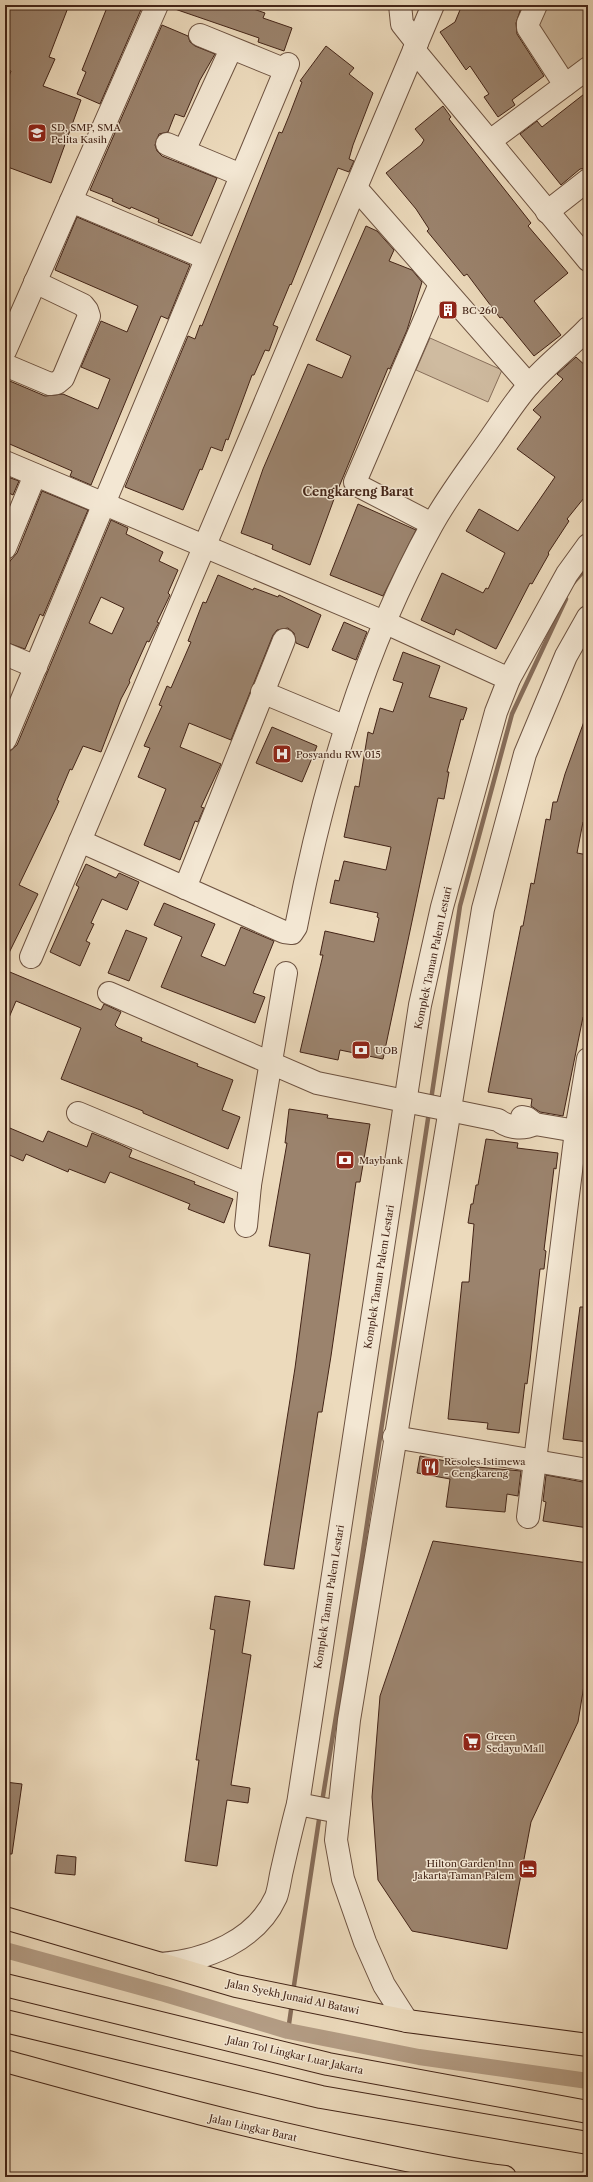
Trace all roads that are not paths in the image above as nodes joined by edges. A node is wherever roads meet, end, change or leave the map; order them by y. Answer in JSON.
{"nodes":[{"id":1,"x":157,"y":5,"type":"edge"},
{"id":2,"x":400,"y":5,"type":"edge"},
{"id":3,"x":433,"y":5,"type":"edge"},
{"id":4,"x":536,"y":5,"type":"edge"},
{"id":5,"x":200,"y":35,"type":"dead end"},
{"id":6,"x":416,"y":46,"type":"junction"},
{"id":7,"x":231,"y":49,"type":"junction"},
{"id":8,"x":588,"y":68,"type":"edge"},
{"id":9,"x":565,"y":85,"type":"junction"},
{"id":10,"x":490,"y":141,"type":"junction"},
{"id":11,"x":241,"y":175,"type":"junction"},
{"id":12,"x":588,"y":180,"type":"edge"},
{"id":13,"x":356,"y":188,"type":"junction"},
{"id":14,"x":71,"y":201,"type":"junction"},
{"id":15,"x":547,"y":212,"type":"junction"},
{"id":16,"x":206,"y":258,"type":"junction"},
{"id":17,"x":588,"y":260,"type":"edge"},
{"id":18,"x":35,"y":282,"type":"junction"},
{"id":19,"x":440,"y":284,"type":"junction"},
{"id":20,"x":588,"y":328,"type":"edge"},
{"id":21,"x":5,"y":351,"type":"edge"},
{"id":22,"x":5,"y":365,"type":"edge"},
{"id":23,"x":529,"y":385,"type":"junction"},
{"id":24,"x":5,"y":462,"type":"edge"},
{"id":25,"x":35,"y":474,"type":"junction"},
{"id":26,"x":104,"y":504,"type":"junction"},
{"id":27,"x":432,"y":524,"type":"junction"},
{"id":28,"x":203,"y":545,"type":"junction"},
{"id":29,"x":588,"y":545,"type":"edge"},
{"id":30,"x":5,"y":548,"type":"edge"},
{"id":31,"x":588,"y":618,"type":"edge"},
{"id":32,"x":384,"y":622,"type":"junction"},
{"id":33,"x":284,"y":640,"type":"dead end"},
{"id":34,"x":5,"y":654,"type":"edge"},
{"id":35,"x":36,"y":667,"type":"junction"},
{"id":36,"x":509,"y":679,"type":"junction"},
{"id":37,"x":262,"y":692,"type":"junction"},
{"id":38,"x":346,"y":727,"type":"junction"},
{"id":39,"x":6,"y":736,"type":"edge"},
{"id":40,"x":80,"y":841,"type":"junction"},
{"id":41,"x":185,"y":888,"type":"junction"},
{"id":42,"x":31,"y":957,"type":"dead end"},
{"id":43,"x":286,"y":973,"type":"dead end"},
{"id":44,"x":109,"y":992,"type":"dead end"},
{"id":45,"x":588,"y":1059,"type":"edge"},
{"id":46,"x":270,"y":1064,"type":"junction"},
{"id":47,"x":429,"y":1106,"type":"junction"},
{"id":48,"x":78,"y":1113,"type":"dead end"},
{"id":49,"x":582,"y":1132,"type":"edge"},
{"id":50,"x":250,"y":1185,"type":"junction"},
{"id":51,"x":246,"y":1226,"type":"dead end"},
{"id":52,"x":394,"y":1437,"type":"junction"},
{"id":53,"x":536,"y":1462,"type":"junction"},
{"id":54,"x":588,"y":1470,"type":"edge"},
{"id":55,"x":528,"y":1517,"type":"dead end"},
{"id":56,"x":318,"y":1808,"type":"junction"},
{"id":57,"x":5,"y":1918,"type":"edge"},
{"id":58,"x":160,"y":1964,"type":"junction"},
{"id":59,"x":5,"y":1985,"type":"edge"},
{"id":60,"x":5,"y":2021,"type":"edge"},
{"id":61,"x":406,"y":2021,"type":"junction"},
{"id":62,"x":588,"y":2045,"type":"edge"},
{"id":63,"x":5,"y":2061,"type":"edge"},
{"id":64,"x":588,"y":2112,"type":"edge"},
{"id":65,"x":588,"y":2143,"type":"edge"},
{"id":66,"x":505,"y":2177,"type":"edge"}],
"edges":[{"from":1,"to":14,"type":"street"},
{"from":2,"to":6,"type":"street"},
{"from":3,"to":6,"type":"street"},
{"from":4,"to":9,"type":"street"},
{"from":5,"to":7,"type":"street"},
{"from":6,"to":10,"type":"street"},
{"from":6,"to":13,"type":"street"},
{"from":7,"to":11,"type":"street"},
{"from":7,"to":11,"type":"street"},
{"from":8,"to":9,"type":"street"},
{"from":9,"to":10,"type":"street"},
{"from":10,"to":15,"type":"street"},
{"from":11,"to":16,"type":"street"},
{"from":12,"to":15,"type":"street"},
{"from":13,"to":19,"type":"street"},
{"from":13,"to":28,"type":"street"},
{"from":14,"to":16,"type":"street"},
{"from":14,"to":18,"type":"street"},
{"from":15,"to":17,"type":"street"},
{"from":16,"to":26,"type":"street"},
{"from":18,"to":21,"type":"street"},
{"from":18,"to":22,"type":"street"},
{"from":19,"to":23,"type":"street"},
{"from":19,"to":27,"type":"street"},
{"from":20,"to":23,"type":"street"},
{"from":23,"to":27,"type":"street"},
{"from":24,"to":25,"type":"street"},
{"from":25,"to":26,"type":"street"},
{"from":25,"to":30,"type":"street"},
{"from":26,"to":28,"type":"street"},
{"from":26,"to":35,"type":"street"},
{"from":27,"to":32,"type":"street"},
{"from":28,"to":32,"type":"street"},
{"from":28,"to":40,"type":"street"},
{"from":29,"to":36,"type":"street","name":"Komplek Taman Palem Lestari"},
{"from":31,"to":47,"type":"street","name":"Komplek Taman Palem Lestari"},
{"from":32,"to":36,"type":"street"},
{"from":32,"to":38,"type":"street"},
{"from":33,"to":37,"type":"street"},
{"from":34,"to":35,"type":"street"},
{"from":35,"to":39,"type":"street"},
{"from":36,"to":47,"type":"street","name":"Komplek Taman Palem Lestari"},
{"from":37,"to":38,"type":"street"},
{"from":37,"to":41,"type":"street"},
{"from":38,"to":41,"type":"street"},
{"from":40,"to":41,"type":"street"},
{"from":40,"to":42,"type":"street"},
{"from":43,"to":46,"type":"street"},
{"from":44,"to":46,"type":"street"},
{"from":45,"to":49,"type":"street"},
{"from":46,"to":47,"type":"street"},
{"from":46,"to":50,"type":"street"},
{"from":47,"to":49,"type":"street"},
{"from":47,"to":52,"type":"street","name":"Komplek Taman Palem Lestari"},
{"from":47,"to":56,"type":"street","name":"Komplek Taman Palem Lestari"},
{"from":48,"to":50,"type":"street"},
{"from":49,"to":53,"type":"street"},
{"from":50,"to":51,"type":"street"},
{"from":52,"to":53,"type":"street"},
{"from":52,"to":56,"type":"street","name":"Komplek Taman Palem Lestari"},
{"from":53,"to":54,"type":"street"},
{"from":53,"to":55,"type":"street"},
{"from":56,"to":58,"type":"street","name":"Komplek Taman Palem Lestari"},
{"from":56,"to":61,"type":"street","name":"Komplek Taman Palem Lestari"},
{"from":57,"to":58,"type":"main road","name":"Jalan Syekh Junaid Al Batawi"},
{"from":58,"to":61,"type":"main road","name":"Jalan Syekh Junaid Al Batawi"},
{"from":59,"to":64,"type":"main road","name":"Jalan Tol Lingkar Luar Jakarta"},
{"from":60,"to":65,"type":"main road"},
{"from":61,"to":62,"type":"main road","name":"Jalan Syekh Junaid Al Batawi"},
{"from":63,"to":66,"type":"main road","name":"Jalan Lingkar Barat"}]}
